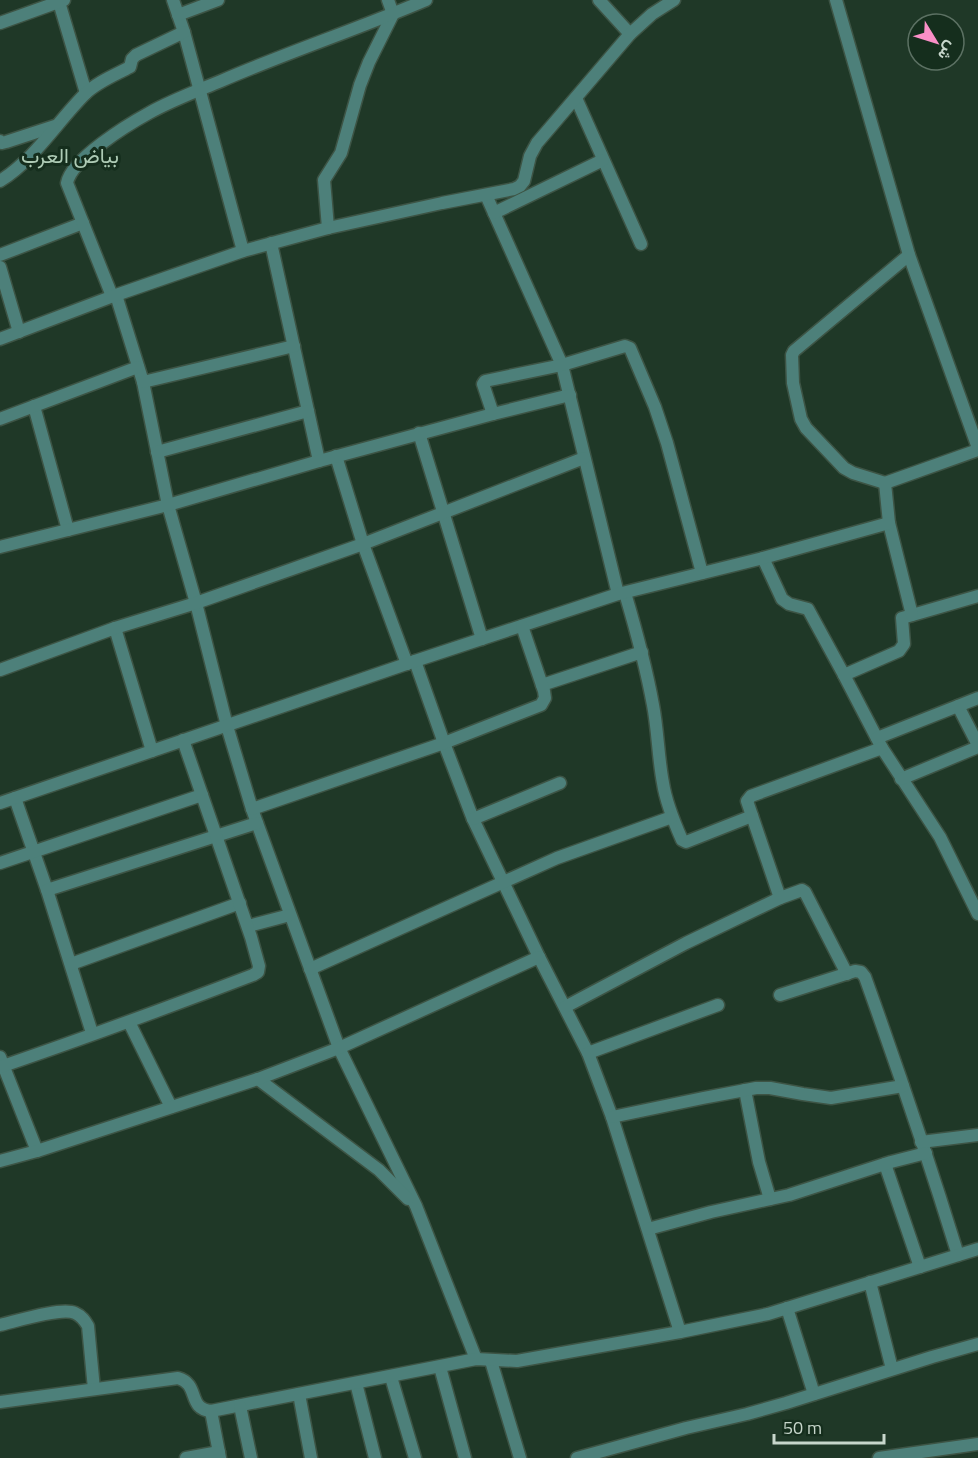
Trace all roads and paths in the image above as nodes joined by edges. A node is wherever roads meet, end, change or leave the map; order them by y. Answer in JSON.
{"nodes":[{"id":1,"x":25,"y":0,"type":"edge"},
{"id":2,"x":173,"y":0,"type":"edge"},
{"id":3,"x":218,"y":0,"type":"edge"},
{"id":4,"x":388,"y":0,"type":"edge"},
{"id":5,"x":426,"y":0,"type":"edge"},
{"id":6,"x":599,"y":0,"type":"edge"},
{"id":7,"x":674,"y":0,"type":"edge"},
{"id":8,"x":836,"y":0,"type":"edge"},
{"id":9,"x":62,"y":1,"type":"edge"},
{"id":10,"x":29,"y":13,"type":"junction"},
{"id":11,"x":393,"y":14,"type":"junction"},
{"id":12,"x":178,"y":15,"type":"junction"},
{"id":13,"x":0,"y":23,"type":"edge"},
{"id":14,"x":184,"y":32,"type":"junction"},
{"id":15,"x":630,"y":34,"type":"junction"},
{"id":16,"x":199,"y":90,"type":"junction"},
{"id":17,"x":86,"y":93,"type":"junction"},
{"id":18,"x":576,"y":98,"type":"junction"},
{"id":19,"x":56,"y":126,"type":"junction"},
{"id":20,"x":0,"y":141,"type":"edge"},
{"id":21,"x":603,"y":160,"type":"junction"},
{"id":22,"x":0,"y":181,"type":"edge"},
{"id":23,"x":486,"y":195,"type":"junction"},
{"id":24,"x":494,"y":213,"type":"junction"},
{"id":25,"x":83,"y":223,"type":"junction"},
{"id":26,"x":328,"y":228,"type":"junction"},
{"id":27,"x":271,"y":243,"type":"junction"},
{"id":28,"x":640,"y":244,"type":"dead end"},
{"id":29,"x":243,"y":251,"type":"junction"},
{"id":30,"x":0,"y":255,"type":"edge"},
{"id":31,"x":909,"y":255,"type":"junction"},
{"id":32,"x":0,"y":267,"type":"edge"},
{"id":33,"x":114,"y":296,"type":"junction"},
{"id":34,"x":19,"y":332,"type":"junction"},
{"id":35,"x":0,"y":339,"type":"edge"},
{"id":36,"x":294,"y":346,"type":"junction"},
{"id":37,"x":562,"y":365,"type":"junction"},
{"id":38,"x":138,"y":367,"type":"junction"},
{"id":39,"x":143,"y":382,"type":"junction"},
{"id":40,"x":570,"y":395,"type":"junction"},
{"id":41,"x":34,"y":406,"type":"junction"},
{"id":42,"x":308,"y":411,"type":"junction"},
{"id":43,"x":493,"y":414,"type":"junction"},
{"id":44,"x":0,"y":419,"type":"edge"},
{"id":45,"x":419,"y":434,"type":"junction"},
{"id":46,"x":978,"y":449,"type":"edge"},
{"id":47,"x":157,"y":452,"type":"junction"},
{"id":48,"x":336,"y":456,"type":"junction"},
{"id":49,"x":584,"y":458,"type":"junction"},
{"id":50,"x":319,"y":460,"type":"junction"},
{"id":51,"x":885,"y":483,"type":"junction"},
{"id":52,"x":168,"y":505,"type":"junction"},
{"id":53,"x":443,"y":513,"type":"junction"},
{"id":54,"x":889,"y":523,"type":"junction"},
{"id":55,"x":68,"y":530,"type":"junction"},
{"id":56,"x":363,"y":544,"type":"junction"},
{"id":57,"x":0,"y":547,"type":"edge"},
{"id":58,"x":763,"y":558,"type":"junction"},
{"id":59,"x":702,"y":573,"type":"junction"},
{"id":60,"x":622,"y":594,"type":"junction"},
{"id":61,"x":978,"y":596,"type":"edge"},
{"id":62,"x":196,"y":603,"type":"junction"},
{"id":63,"x":912,"y":615,"type":"junction"},
{"id":64,"x":522,"y":626,"type":"junction"},
{"id":65,"x":115,"y":628,"type":"junction"},
{"id":66,"x":482,"y":639,"type":"junction"},
{"id":67,"x":642,"y":652,"type":"junction"},
{"id":68,"x":411,"y":663,"type":"junction"},
{"id":69,"x":0,"y":670,"type":"edge"},
{"id":70,"x":844,"y":675,"type":"junction"},
{"id":71,"x":542,"y":685,"type":"junction"},
{"id":72,"x":978,"y":698,"type":"edge"},
{"id":73,"x":958,"y":706,"type":"junction"},
{"id":74,"x":227,"y":726,"type":"junction"},
{"id":75,"x":183,"y":740,"type":"junction"},
{"id":76,"x":444,"y":743,"type":"junction"},
{"id":77,"x":879,"y":743,"type":"junction"},
{"id":78,"x":978,"y":746,"type":"edge"},
{"id":79,"x":152,"y":751,"type":"junction"},
{"id":80,"x":901,"y":779,"type":"junction"},
{"id":81,"x":560,"y":783,"type":"dead end"},
{"id":82,"x":202,"y":795,"type":"junction"},
{"id":83,"x":15,"y":798,"type":"junction"},
{"id":84,"x":0,"y":803,"type":"edge"},
{"id":85,"x":252,"y":809,"type":"junction"},
{"id":86,"x":752,"y":816,"type":"junction"},
{"id":87,"x":672,"y":817,"type":"junction"},
{"id":88,"x":473,"y":819,"type":"junction"},
{"id":89,"x":257,"y":823,"type":"junction"},
{"id":90,"x":216,"y":836,"type":"junction"},
{"id":91,"x":33,"y":852,"type":"junction"},
{"id":92,"x":0,"y":863,"type":"edge"},
{"id":93,"x":503,"y":881,"type":"junction"},
{"id":94,"x":47,"y":890,"type":"junction"},
{"id":95,"x":780,"y":898,"type":"junction"},
{"id":96,"x":240,"y":903,"type":"junction"},
{"id":97,"x":978,"y":914,"type":"edge"},
{"id":98,"x":290,"y":915,"type":"junction"},
{"id":99,"x":248,"y":926,"type":"junction"},
{"id":100,"x":540,"y":957,"type":"junction"},
{"id":101,"x":71,"y":964,"type":"junction"},
{"id":102,"x":310,"y":969,"type":"junction"},
{"id":103,"x":847,"y":974,"type":"junction"},
{"id":104,"x":780,"y":995,"type":"dead end"},
{"id":105,"x":718,"y":1005,"type":"dead end"},
{"id":106,"x":565,"y":1007,"type":"junction"},
{"id":107,"x":129,"y":1022,"type":"junction"},
{"id":108,"x":92,"y":1033,"type":"junction"},
{"id":109,"x":339,"y":1048,"type":"junction"},
{"id":110,"x":588,"y":1053,"type":"junction"},
{"id":111,"x":1,"y":1063,"type":"edge"},
{"id":112,"x":258,"y":1079,"type":"junction"},
{"id":113,"x":903,"y":1086,"type":"junction"},
{"id":114,"x":745,"y":1090,"type":"junction"},
{"id":115,"x":171,"y":1107,"type":"junction"},
{"id":116,"x":612,"y":1117,"type":"junction"},
{"id":117,"x":978,"y":1135,"type":"edge"},
{"id":118,"x":924,"y":1148,"type":"junction"},
{"id":119,"x":37,"y":1151,"type":"junction"},
{"id":120,"x":0,"y":1161,"type":"edge"},
{"id":121,"x":885,"y":1164,"type":"junction"},
{"id":122,"x":770,"y":1199,"type":"junction"},
{"id":123,"x":416,"y":1206,"type":"junction"},
{"id":124,"x":648,"y":1229,"type":"junction"},
{"id":125,"x":978,"y":1250,"type":"edge"},
{"id":126,"x":957,"y":1255,"type":"junction"},
{"id":127,"x":920,"y":1267,"type":"junction"},
{"id":128,"x":870,"y":1282,"type":"junction"},
{"id":129,"x":788,"y":1308,"type":"junction"},
{"id":130,"x":0,"y":1325,"type":"edge"},
{"id":131,"x":680,"y":1332,"type":"junction"},
{"id":132,"x":978,"y":1344,"type":"edge"},
{"id":133,"x":476,"y":1359,"type":"junction"},
{"id":134,"x":491,"y":1361,"type":"junction"},
{"id":135,"x":440,"y":1367,"type":"junction"},
{"id":136,"x":892,"y":1369,"type":"junction"},
{"id":137,"x":391,"y":1377,"type":"junction"},
{"id":138,"x":356,"y":1383,"type":"junction"},
{"id":139,"x":94,"y":1389,"type":"junction"},
{"id":140,"x":299,"y":1394,"type":"junction"},
{"id":141,"x":814,"y":1394,"type":"junction"},
{"id":142,"x":0,"y":1401,"type":"edge"},
{"id":143,"x":240,"y":1406,"type":"junction"},
{"id":144,"x":211,"y":1411,"type":"junction"},
{"id":145,"x":978,"y":1444,"type":"edge"},
{"id":146,"x":220,"y":1455,"type":"edge"},
{"id":147,"x":186,"y":1458,"type":"edge"},
{"id":148,"x":251,"y":1458,"type":"edge"},
{"id":149,"x":311,"y":1458,"type":"edge"},
{"id":150,"x":375,"y":1458,"type":"edge"},
{"id":151,"x":415,"y":1458,"type":"edge"},
{"id":152,"x":465,"y":1458,"type":"edge"},
{"id":153,"x":520,"y":1458,"type":"edge"},
{"id":154,"x":577,"y":1458,"type":"edge"},
{"id":155,"x":879,"y":1458,"type":"edge"}],
"edges":[{"from":1,"to":10,"type":"street"},
{"from":2,"to":12,"type":"street"},
{"from":3,"to":12,"type":"street"},
{"from":4,"to":11,"type":"street"},
{"from":5,"to":11,"type":"street"},
{"from":6,"to":15,"type":"street"},
{"from":7,"to":15,"type":"street"},
{"from":8,"to":31,"type":"street"},
{"from":9,"to":10,"type":"street"},
{"from":9,"to":17,"type":"street"},
{"from":10,"to":13,"type":"street"},
{"from":11,"to":16,"type":"street"},
{"from":11,"to":26,"type":"street"},
{"from":12,"to":14,"type":"street"},
{"from":14,"to":16,"type":"street"},
{"from":14,"to":17,"type":"street"},
{"from":15,"to":18,"type":"street"},
{"from":16,"to":25,"type":"street"},
{"from":16,"to":29,"type":"street"},
{"from":17,"to":19,"type":"street"},
{"from":18,"to":21,"type":"street"},
{"from":18,"to":23,"type":"street"},
{"from":19,"to":20,"type":"street"},
{"from":19,"to":22,"type":"street"},
{"from":21,"to":24,"type":"street"},
{"from":21,"to":28,"type":"street"},
{"from":23,"to":24,"type":"street"},
{"from":23,"to":26,"type":"street"},
{"from":24,"to":37,"type":"street"},
{"from":25,"to":30,"type":"street"},
{"from":25,"to":33,"type":"street"},
{"from":26,"to":27,"type":"street"},
{"from":27,"to":29,"type":"street"},
{"from":27,"to":36,"type":"street"},
{"from":29,"to":33,"type":"street"},
{"from":31,"to":46,"type":"street"},
{"from":31,"to":51,"type":"street"},
{"from":32,"to":34,"type":"street"},
{"from":33,"to":34,"type":"street"},
{"from":33,"to":38,"type":"street"},
{"from":34,"to":35,"type":"street"},
{"from":36,"to":39,"type":"street"},
{"from":36,"to":42,"type":"street"},
{"from":37,"to":40,"type":"street"},
{"from":37,"to":43,"type":"street"},
{"from":37,"to":59,"type":"street"},
{"from":38,"to":39,"type":"street"},
{"from":38,"to":41,"type":"street"},
{"from":39,"to":47,"type":"street"},
{"from":40,"to":43,"type":"street"},
{"from":40,"to":49,"type":"street"},
{"from":41,"to":44,"type":"street"},
{"from":41,"to":55,"type":"street"},
{"from":42,"to":47,"type":"street"},
{"from":42,"to":50,"type":"street"},
{"from":43,"to":45,"type":"street"},
{"from":45,"to":48,"type":"street"},
{"from":45,"to":53,"type":"street"},
{"from":46,"to":51,"type":"street"},
{"from":47,"to":52,"type":"street"},
{"from":48,"to":50,"type":"street"},
{"from":48,"to":56,"type":"street"},
{"from":49,"to":53,"type":"street"},
{"from":49,"to":60,"type":"street"},
{"from":50,"to":52,"type":"street"},
{"from":51,"to":54,"type":"street"},
{"from":52,"to":55,"type":"street"},
{"from":52,"to":62,"type":"street"},
{"from":53,"to":56,"type":"street"},
{"from":53,"to":66,"type":"street"},
{"from":54,"to":58,"type":"street"},
{"from":54,"to":63,"type":"street"},
{"from":55,"to":57,"type":"street"},
{"from":56,"to":62,"type":"street"},
{"from":56,"to":68,"type":"street"},
{"from":58,"to":59,"type":"street"},
{"from":58,"to":70,"type":"street"},
{"from":59,"to":60,"type":"street"},
{"from":60,"to":64,"type":"street"},
{"from":60,"to":67,"type":"street"},
{"from":61,"to":63,"type":"street"},
{"from":62,"to":65,"type":"street"},
{"from":62,"to":74,"type":"street"},
{"from":63,"to":70,"type":"street"},
{"from":64,"to":66,"type":"street"},
{"from":64,"to":71,"type":"street"},
{"from":65,"to":69,"type":"street"},
{"from":65,"to":79,"type":"street"},
{"from":66,"to":68,"type":"street"},
{"from":67,"to":71,"type":"street"},
{"from":67,"to":87,"type":"street"},
{"from":68,"to":74,"type":"street"},
{"from":68,"to":76,"type":"street"},
{"from":70,"to":77,"type":"street"},
{"from":71,"to":76,"type":"street"},
{"from":72,"to":73,"type":"street"},
{"from":73,"to":77,"type":"street"},
{"from":73,"to":78,"type":"street"},
{"from":74,"to":75,"type":"street"},
{"from":74,"to":85,"type":"street"},
{"from":75,"to":79,"type":"street"},
{"from":75,"to":82,"type":"street"},
{"from":76,"to":85,"type":"street"},
{"from":76,"to":88,"type":"street"},
{"from":77,"to":80,"type":"street"},
{"from":77,"to":86,"type":"street"},
{"from":78,"to":80,"type":"street"},
{"from":79,"to":83,"type":"street"},
{"from":80,"to":97,"type":"street"},
{"from":81,"to":88,"type":"street"},
{"from":82,"to":90,"type":"street"},
{"from":82,"to":91,"type":"street"},
{"from":83,"to":84,"type":"street"},
{"from":83,"to":91,"type":"street"},
{"from":85,"to":89,"type":"street"},
{"from":86,"to":87,"type":"street"},
{"from":86,"to":95,"type":"street"},
{"from":87,"to":93,"type":"street"},
{"from":88,"to":93,"type":"street"},
{"from":89,"to":90,"type":"street"},
{"from":89,"to":98,"type":"street"},
{"from":90,"to":94,"type":"street"},
{"from":90,"to":96,"type":"street"},
{"from":91,"to":92,"type":"street"},
{"from":91,"to":94,"type":"street"},
{"from":93,"to":100,"type":"street"},
{"from":93,"to":102,"type":"street"},
{"from":94,"to":101,"type":"street"},
{"from":95,"to":103,"type":"street"},
{"from":95,"to":106,"type":"street"},
{"from":96,"to":99,"type":"street"},
{"from":96,"to":101,"type":"street"},
{"from":98,"to":99,"type":"street"},
{"from":98,"to":102,"type":"street"},
{"from":99,"to":107,"type":"street"},
{"from":100,"to":106,"type":"street"},
{"from":100,"to":109,"type":"street"},
{"from":101,"to":108,"type":"street"},
{"from":102,"to":109,"type":"street"},
{"from":103,"to":104,"type":"street"},
{"from":103,"to":113,"type":"street"},
{"from":105,"to":110,"type":"street"},
{"from":106,"to":110,"type":"street"},
{"from":107,"to":108,"type":"street"},
{"from":107,"to":115,"type":"street"},
{"from":108,"to":111,"type":"street"},
{"from":109,"to":112,"type":"street"},
{"from":109,"to":123,"type":"street"},
{"from":110,"to":116,"type":"street"},
{"from":111,"to":119,"type":"street"},
{"from":112,"to":115,"type":"street"},
{"from":112,"to":123,"type":"street"},
{"from":113,"to":114,"type":"street"},
{"from":113,"to":118,"type":"street"},
{"from":114,"to":116,"type":"street"},
{"from":114,"to":122,"type":"street"},
{"from":115,"to":119,"type":"street"},
{"from":116,"to":124,"type":"street"},
{"from":117,"to":118,"type":"street"},
{"from":118,"to":121,"type":"street"},
{"from":118,"to":126,"type":"street"},
{"from":119,"to":120,"type":"street"},
{"from":121,"to":122,"type":"street"},
{"from":121,"to":127,"type":"street"},
{"from":122,"to":124,"type":"street"},
{"from":123,"to":133,"type":"street"},
{"from":124,"to":131,"type":"street"},
{"from":125,"to":126,"type":"street"},
{"from":126,"to":127,"type":"street"},
{"from":127,"to":128,"type":"street"},
{"from":128,"to":129,"type":"street"},
{"from":128,"to":136,"type":"street"},
{"from":129,"to":131,"type":"street"},
{"from":129,"to":141,"type":"street"},
{"from":130,"to":139,"type":"street"},
{"from":131,"to":134,"type":"street"},
{"from":132,"to":136,"type":"street"},
{"from":133,"to":134,"type":"street"},
{"from":133,"to":135,"type":"street"},
{"from":134,"to":153,"type":"street"},
{"from":135,"to":137,"type":"street"},
{"from":135,"to":152,"type":"street"},
{"from":136,"to":141,"type":"street"},
{"from":137,"to":138,"type":"street"},
{"from":137,"to":151,"type":"street"},
{"from":138,"to":140,"type":"street"},
{"from":138,"to":150,"type":"street"},
{"from":139,"to":142,"type":"street"},
{"from":139,"to":144,"type":"street"},
{"from":140,"to":143,"type":"street"},
{"from":140,"to":149,"type":"street"},
{"from":141,"to":154,"type":"street"},
{"from":143,"to":144,"type":"street"},
{"from":143,"to":148,"type":"street"},
{"from":144,"to":146,"type":"street"},
{"from":145,"to":155,"type":"street"},
{"from":146,"to":147,"type":"street"}]}
